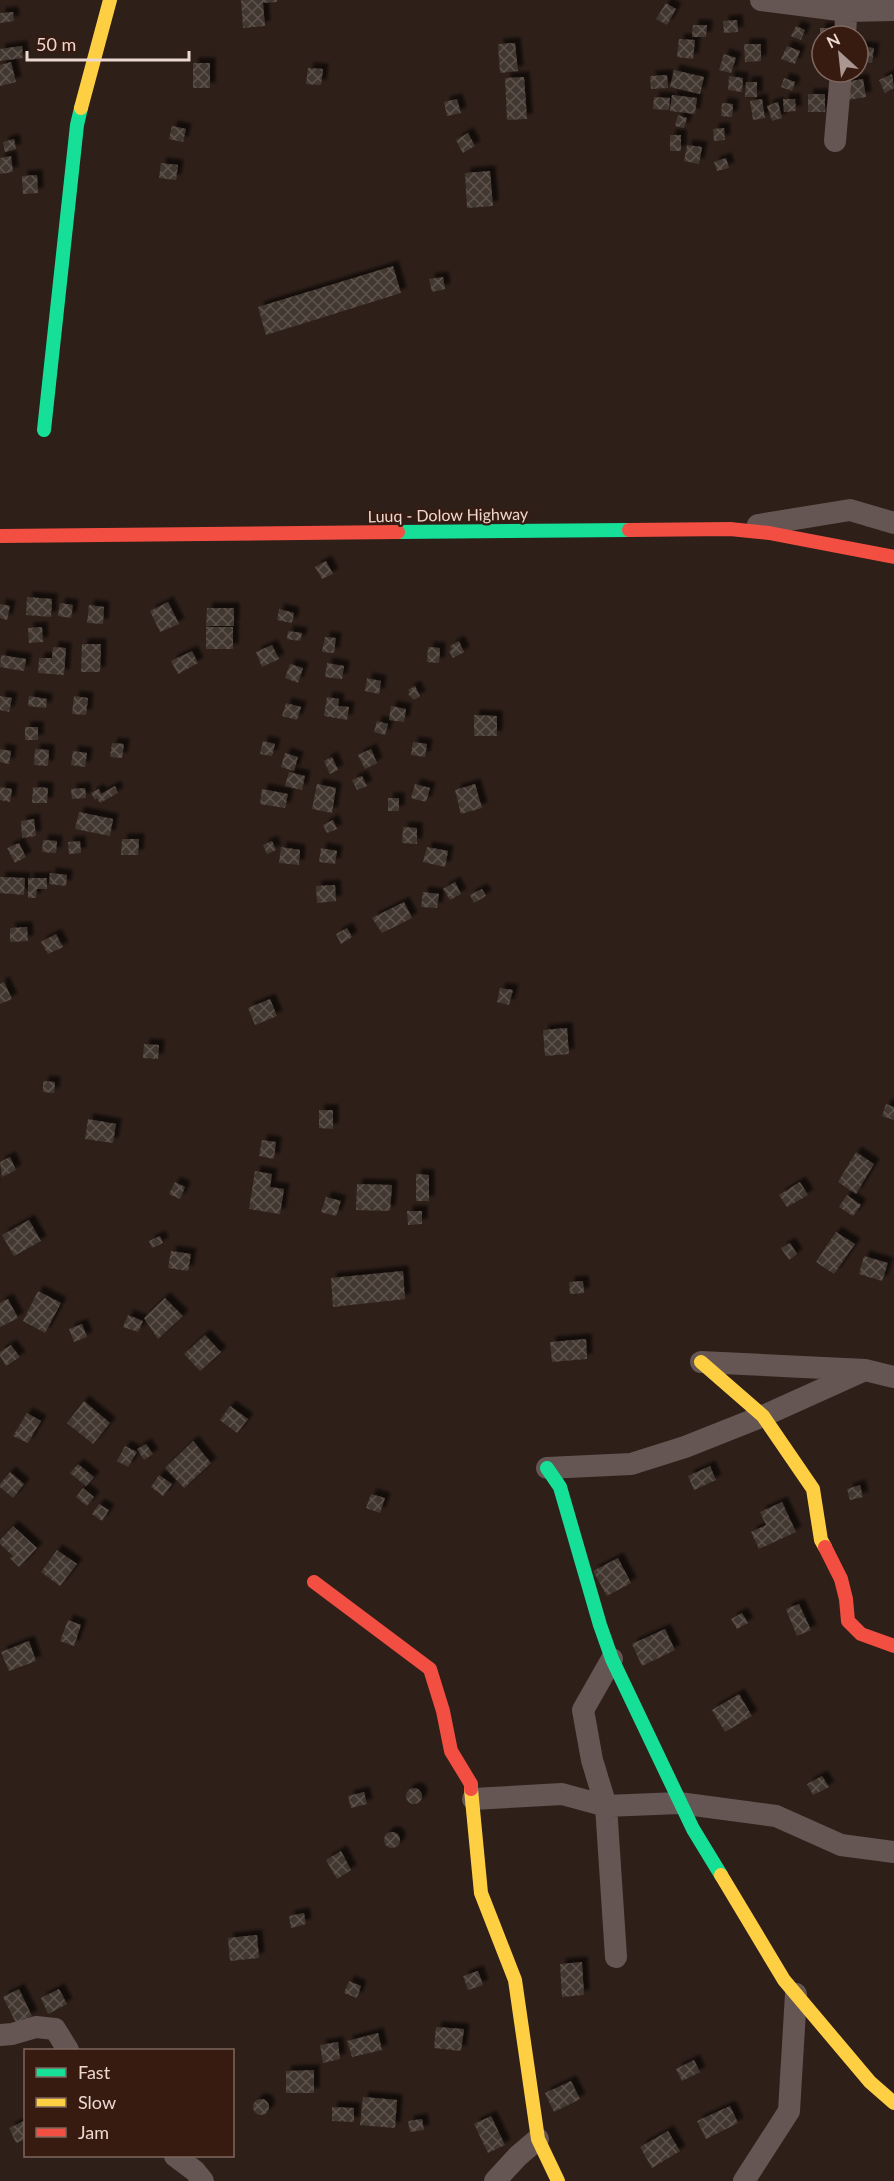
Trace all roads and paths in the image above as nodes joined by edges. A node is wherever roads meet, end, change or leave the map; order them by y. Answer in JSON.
{"nodes":[{"id":1,"x":110,"y":0,"type":"edge"},
{"id":2,"x":761,"y":0,"type":"edge"},
{"id":3,"x":847,"y":6,"type":"edge"},
{"id":4,"x":894,"y":10,"type":"edge"},
{"id":5,"x":845,"y":24,"type":"edge"},
{"id":6,"x":840,"y":84,"type":"edge"},
{"id":7,"x":835,"y":141,"type":"dead end"},
{"id":8,"x":44,"y":430,"type":"dead end"},
{"id":9,"x":894,"y":523,"type":"edge"},
{"id":10,"x":730,"y":529,"type":"junction"},
{"id":11,"x":0,"y":536,"type":"edge"},
{"id":12,"x":894,"y":557,"type":"edge"},
{"id":13,"x":701,"y":1362,"type":"joint"},
{"id":14,"x":865,"y":1370,"type":"junction"},
{"id":15,"x":894,"y":1377,"type":"edge"},
{"id":16,"x":763,"y":1416,"type":"junction"},
{"id":17,"x":547,"y":1468,"type":"joint"},
{"id":18,"x":314,"y":1582,"type":"dead end"},
{"id":19,"x":894,"y":1647,"type":"edge"},
{"id":20,"x":612,"y":1659,"type":"junction"},
{"id":21,"x":472,"y":1799,"type":"junction"},
{"id":22,"x":679,"y":1803,"type":"junction"},
{"id":23,"x":606,"y":1806,"type":"junction"},
{"id":24,"x":894,"y":1852,"type":"edge"},
{"id":25,"x":616,"y":1957,"type":"dead end"},
{"id":26,"x":796,"y":1994,"type":"junction"},
{"id":27,"x":0,"y":2035,"type":"edge"},
{"id":28,"x":67,"y":2049,"type":"edge"},
{"id":29,"x":894,"y":2103,"type":"edge"},
{"id":30,"x":538,"y":2139,"type":"junction"},
{"id":31,"x":176,"y":2157,"type":"edge"},
{"id":32,"x":203,"y":2181,"type":"edge"},
{"id":33,"x":495,"y":2181,"type":"edge"},
{"id":34,"x":558,"y":2181,"type":"edge"},
{"id":35,"x":744,"y":2181,"type":"edge"}],
"edges":[{"from":1,"to":8,"type":"street"},
{"from":2,"to":3,"type":"street"},
{"from":3,"to":4,"type":"street"},
{"from":3,"to":5,"type":"street"},
{"from":6,"to":7,"type":"street"},
{"from":9,"to":10,"type":"street"},
{"from":10,"to":11,"type":"street","name":"Luuq - Dolow Highway"},
{"from":10,"to":12,"type":"street","name":"Luuq - Dolow Highway"},
{"from":13,"to":14,"type":"street"},
{"from":13,"to":16,"type":"street"},
{"from":14,"to":15,"type":"street"},
{"from":14,"to":16,"type":"street"},
{"from":16,"to":17,"type":"street"},
{"from":16,"to":19,"type":"street"},
{"from":17,"to":20,"type":"street"},
{"from":18,"to":21,"type":"street"},
{"from":20,"to":22,"type":"street"},
{"from":20,"to":23,"type":"street"},
{"from":21,"to":23,"type":"street"},
{"from":21,"to":30,"type":"street"},
{"from":22,"to":23,"type":"street"},
{"from":22,"to":24,"type":"street"},
{"from":22,"to":26,"type":"street"},
{"from":23,"to":25,"type":"street"},
{"from":26,"to":29,"type":"street"},
{"from":26,"to":35,"type":"street"},
{"from":27,"to":28,"type":"street"},
{"from":30,"to":33,"type":"street"},
{"from":30,"to":34,"type":"street"},
{"from":31,"to":32,"type":"street"}]}
